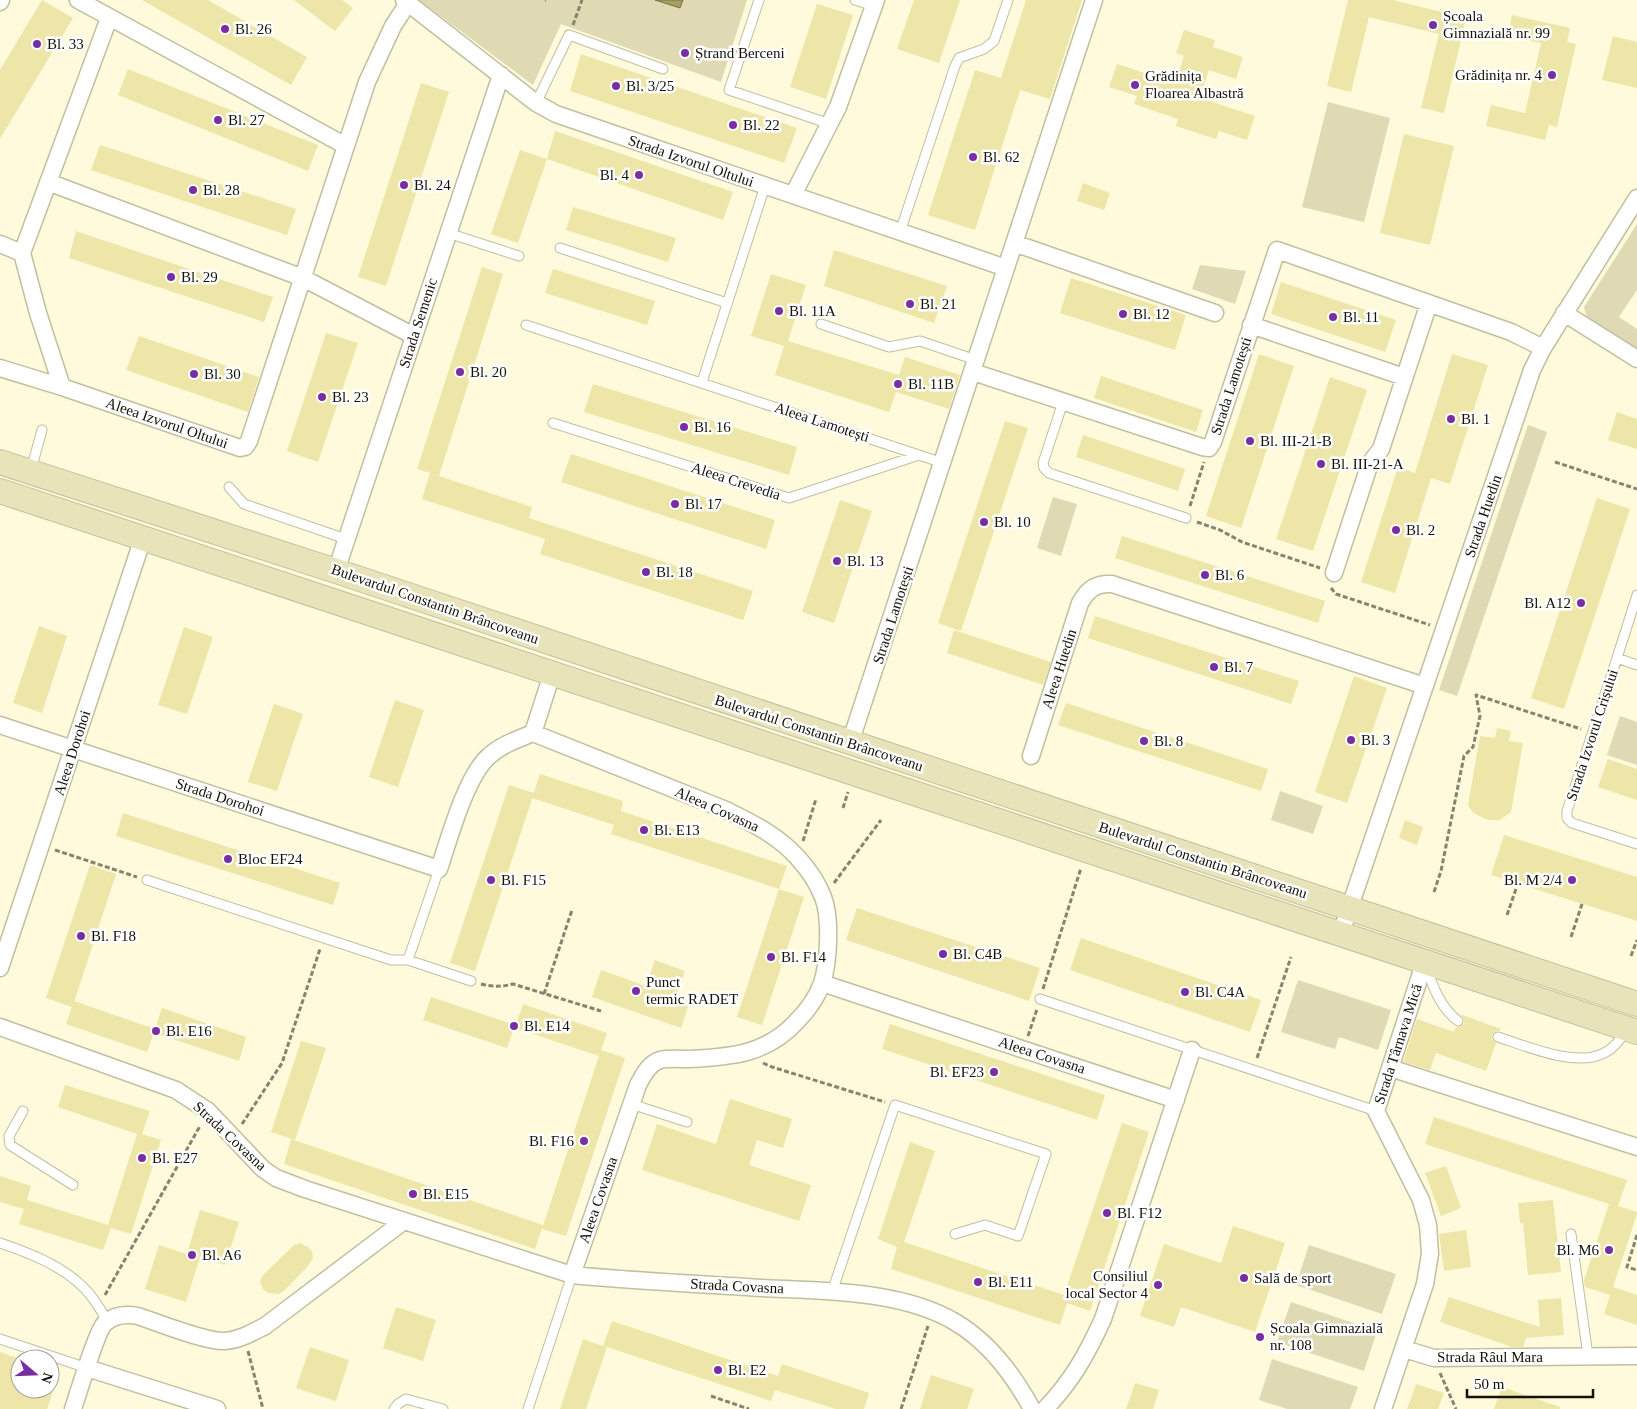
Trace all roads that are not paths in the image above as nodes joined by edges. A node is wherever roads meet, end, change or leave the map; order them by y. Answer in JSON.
{"nodes":[{"id":1,"x":78,"y":0,"type":"edge"},
{"id":2,"x":758,"y":0,"type":"edge"},
{"id":3,"x":855,"y":0,"type":"edge"},
{"id":4,"x":1008,"y":0,"type":"edge"},
{"id":5,"x":1094,"y":0,"type":"edge"},
{"id":6,"x":406,"y":1,"type":"edge"},
{"id":7,"x":875,"y":3,"type":"edge"},
{"id":8,"x":110,"y":18,"type":"junction"},
{"id":9,"x":663,"y":69,"type":"dead end"},
{"id":10,"x":501,"y":75,"type":"junction"},
{"id":11,"x":536,"y":103,"type":"junction"},
{"id":12,"x":830,"y":124,"type":"junction"},
{"id":13,"x":346,"y":146,"type":"junction"},
{"id":14,"x":48,"y":182,"type":"junction"},
{"id":15,"x":765,"y":186,"type":"junction"},
{"id":16,"x":793,"y":196,"type":"junction"},
{"id":17,"x":1637,"y":198,"type":"edge"},
{"id":18,"x":900,"y":232,"type":"junction"},
{"id":19,"x":448,"y":233,"type":"junction"},
{"id":20,"x":0,"y":244,"type":"edge"},
{"id":21,"x":1014,"y":244,"type":"junction"},
{"id":22,"x":560,"y":248,"type":"dead end"},
{"id":23,"x":22,"y":254,"type":"junction"},
{"id":24,"x":519,"y":256,"type":"dead end"},
{"id":25,"x":1006,"y":268,"type":"junction"},
{"id":26,"x":303,"y":278,"type":"junction"},
{"id":27,"x":728,"y":302,"type":"junction"},
{"id":28,"x":1429,"y":303,"type":"junction"},
{"id":29,"x":1215,"y":313,"type":"dead end"},
{"id":30,"x":1564,"y":313,"type":"junction"},
{"id":31,"x":526,"y":324,"type":"dead end"},
{"id":32,"x":820,"y":324,"type":"dead end"},
{"id":33,"x":1251,"y":325,"type":"junction"},
{"id":34,"x":414,"y":336,"type":"junction"},
{"id":35,"x":1543,"y":348,"type":"junction"},
{"id":36,"x":1637,"y":359,"type":"edge"},
{"id":37,"x":974,"y":366,"type":"junction"},
{"id":38,"x":0,"y":368,"type":"edge"},
{"id":39,"x":1404,"y":377,"type":"junction"},
{"id":40,"x":702,"y":382,"type":"junction"},
{"id":41,"x":62,"y":387,"type":"junction"},
{"id":42,"x":1063,"y":402,"type":"junction"},
{"id":43,"x":553,"y":423,"type":"dead end"},
{"id":44,"x":42,"y":430,"type":"dead end"},
{"id":45,"x":919,"y":455,"type":"junction"},
{"id":46,"x":0,"y":462,"type":"edge"},
{"id":47,"x":943,"y":463,"type":"junction"},
{"id":48,"x":30,"y":471,"type":"junction"},
{"id":49,"x":229,"y":487,"type":"dead end"},
{"id":50,"x":0,"y":492,"type":"edge"},
{"id":51,"x":152,"y":510,"type":"junction"},
{"id":52,"x":1186,"y":518,"type":"road end"},
{"id":53,"x":143,"y":538,"type":"junction"},
{"id":54,"x":346,"y":539,"type":"junction"},
{"id":55,"x":336,"y":571,"type":"junction"},
{"id":56,"x":1334,"y":573,"type":"road end"},
{"id":57,"x":1637,"y":595,"type":"edge"},
{"id":58,"x":1617,"y":658,"type":"junction"},
{"id":59,"x":1637,"y":665,"type":"edge"},
{"id":60,"x":552,"y":674,"type":"junction"},
{"id":61,"x":1425,"y":686,"type":"junction"},
{"id":62,"x":0,"y":725,"type":"edge"},
{"id":63,"x":533,"y":732,"type":"junction"},
{"id":64,"x":850,"y":743,"type":"junction"},
{"id":65,"x":73,"y":749,"type":"junction"},
{"id":66,"x":1030,"y":756,"type":"dead end"},
{"id":67,"x":1637,"y":844,"type":"edge"},
{"id":68,"x":439,"y":869,"type":"junction"},
{"id":69,"x":147,"y":880,"type":"road end"},
{"id":70,"x":1349,"y":909,"type":"junction"},
{"id":71,"x":1341,"y":933,"type":"junction"},
{"id":72,"x":408,"y":960,"type":"junction"},
{"id":73,"x":1425,"y":961,"type":"junction"},
{"id":74,"x":0,"y":968,"type":"edge"},
{"id":75,"x":471,"y":981,"type":"road end"},
{"id":76,"x":822,"y":983,"type":"junction"},
{"id":77,"x":1040,"y":999,"type":"road end"},
{"id":78,"x":1637,"y":1004,"type":"edge"},
{"id":79,"x":1458,"y":1021,"type":"dead end"},
{"id":80,"x":0,"y":1027,"type":"edge"},
{"id":81,"x":1632,"y":1030,"type":"edge"},
{"id":82,"x":1498,"y":1037,"type":"dead end"},
{"id":83,"x":1192,"y":1050,"type":"junction"},
{"id":84,"x":1390,"y":1068,"type":"junction"},
{"id":85,"x":1176,"y":1100,"type":"junction"},
{"id":86,"x":631,"y":1104,"type":"junction"},
{"id":87,"x":23,"y":1111,"type":"dead end"},
{"id":88,"x":1376,"y":1111,"type":"junction"},
{"id":89,"x":687,"y":1122,"type":"dead end"},
{"id":90,"x":1637,"y":1147,"type":"edge"},
{"id":91,"x":73,"y":1185,"type":"dead end"},
{"id":92,"x":404,"y":1222,"type":"junction"},
{"id":93,"x":955,"y":1234,"type":"dead end"},
{"id":94,"x":1571,"y":1234,"type":"dead end"},
{"id":95,"x":0,"y":1243,"type":"edge"},
{"id":96,"x":572,"y":1275,"type":"junction"},
{"id":97,"x":832,"y":1292,"type":"junction"},
{"id":98,"x":107,"y":1321,"type":"junction"},
{"id":99,"x":0,"y":1339,"type":"edge"},
{"id":100,"x":1404,"y":1349,"type":"junction"},
{"id":101,"x":1588,"y":1356,"type":"junction"},
{"id":102,"x":1637,"y":1356,"type":"edge"},
{"id":103,"x":87,"y":1368,"type":"junction"},
{"id":104,"x":73,"y":1409,"type":"edge"},
{"id":105,"x":216,"y":1409,"type":"edge"},
{"id":106,"x":394,"y":1409,"type":"edge"},
{"id":107,"x":443,"y":1409,"type":"edge"},
{"id":108,"x":528,"y":1409,"type":"edge"},
{"id":109,"x":1032,"y":1409,"type":"edge"},
{"id":110,"x":1045,"y":1409,"type":"edge"},
{"id":111,"x":1383,"y":1409,"type":"edge"}],
"edges":[{"from":1,"to":8,"type":"street"},
{"from":2,"to":12,"type":"lane"},
{"from":3,"to":7,"type":"lane"},
{"from":4,"to":18,"type":"lane"},
{"from":5,"to":21,"type":"street","name":"Strada Lamotești"},
{"from":6,"to":10,"type":"street","name":"Strada Izvorul Oltului"},
{"from":6,"to":13,"type":"street","name":"Aleea Izvorul Oltului"},
{"from":7,"to":12,"type":"street"},
{"from":8,"to":13,"type":"street"},
{"from":8,"to":14,"type":"street"},
{"from":9,"to":11,"type":"lane"},
{"from":10,"to":11,"type":"street","name":"Strada Izvorul Oltului"},
{"from":10,"to":19,"type":"street","name":"Strada Semenic"},
{"from":11,"to":15,"type":"street","name":"Strada Izvorul Oltului"},
{"from":12,"to":16,"type":"street"},
{"from":13,"to":26,"type":"street","name":"Aleea Izvorul Oltului"},
{"from":14,"to":23,"type":"street"},
{"from":14,"to":26,"type":"street"},
{"from":15,"to":16,"type":"street","name":"Strada Izvorul Oltului"},
{"from":15,"to":27,"type":"lane"},
{"from":16,"to":18,"type":"street","name":"Strada Izvorul Oltului"},
{"from":17,"to":30,"type":"street","name":"Strada Huedin"},
{"from":18,"to":25,"type":"street","name":"Strada Izvorul Oltului"},
{"from":19,"to":24,"type":"lane"},
{"from":19,"to":34,"type":"street","name":"Strada Semenic"},
{"from":20,"to":23,"type":"street"},
{"from":21,"to":25,"type":"street","name":"Strada Lamotești"},
{"from":21,"to":29,"type":"street"},
{"from":22,"to":27,"type":"lane"},
{"from":23,"to":41,"type":"street"},
{"from":25,"to":37,"type":"street","name":"Strada Lamotești"},
{"from":26,"to":34,"type":"street"},
{"from":26,"to":41,"type":"street","name":"Aleea Izvorul Oltului"},
{"from":27,"to":40,"type":"lane"},
{"from":28,"to":33,"type":"street"},
{"from":28,"to":35,"type":"street"},
{"from":28,"to":39,"type":"street"},
{"from":30,"to":35,"type":"street","name":"Strada Huedin"},
{"from":30,"to":36,"type":"street"},
{"from":31,"to":40,"type":"lane","name":"Aleea Lamotești"},
{"from":32,"to":37,"type":"lane"},
{"from":33,"to":39,"type":"street","name":"Strada Lamotești"},
{"from":33,"to":42,"type":"street","name":"Strada Lamotești"},
{"from":34,"to":54,"type":"street","name":"Strada Semenic"},
{"from":35,"to":61,"type":"street","name":"Strada Huedin"},
{"from":37,"to":42,"type":"street","name":"Strada Lamotești"},
{"from":37,"to":47,"type":"street","name":"Strada Lamotești"},
{"from":38,"to":41,"type":"street","name":"Aleea Izvorul Oltului"},
{"from":39,"to":56,"type":"street"},
{"from":40,"to":45,"type":"lane","name":"Aleea Lamotești"},
{"from":42,"to":52,"type":"lane"},
{"from":43,"to":45,"type":"lane","name":"Aleea Crevedia"},
{"from":44,"to":48,"type":"lane"},
{"from":45,"to":47,"type":"lane","name":"Aleea Lamotești"},
{"from":46,"to":48,"type":"main road","name":"Bulevardul Constantin Brâncoveanu"},
{"from":47,"to":64,"type":"street","name":"Strada Lamotești"},
{"from":48,"to":51,"type":"main road","name":"Bulevardul Constantin Brâncoveanu"},
{"from":49,"to":54,"type":"lane"},
{"from":50,"to":53,"type":"main road","name":"Bulevardul Constantin Brâncoveanu"},
{"from":51,"to":53,"type":"main road"},
{"from":51,"to":55,"type":"main road","name":"Bulevardul Constantin Brâncoveanu"},
{"from":53,"to":60,"type":"main road","name":"Bulevardul Constantin Brâncoveanu"},
{"from":53,"to":65,"type":"street","name":"Aleea Dorohoi"},
{"from":54,"to":55,"type":"street","name":"Strada Semenic"},
{"from":55,"to":64,"type":"main road","name":"Bulevardul Constantin Brâncoveanu"},
{"from":57,"to":58,"type":"lane"},
{"from":58,"to":59,"type":"lane","name":"Strada Izvorul Crișului"},
{"from":58,"to":67,"type":"lane","name":"Strada Izvorul Crișului"},
{"from":60,"to":63,"type":"street"},
{"from":60,"to":71,"type":"main road","name":"Bulevardul Constantin Brâncoveanu"},
{"from":61,"to":66,"type":"street","name":"Aleea Huedin"},
{"from":61,"to":70,"type":"street","name":"Strada Huedin"},
{"from":62,"to":65,"type":"street","name":"Strada Dorohoi"},
{"from":63,"to":68,"type":"street"},
{"from":63,"to":76,"type":"street","name":"Aleea Covasna"},
{"from":64,"to":70,"type":"main road","name":"Bulevardul Constantin Brâncoveanu"},
{"from":65,"to":68,"type":"street","name":"Strada Dorohoi"},
{"from":65,"to":74,"type":"street","name":"Aleea Dorohoi"},
{"from":68,"to":72,"type":"lane"},
{"from":69,"to":72,"type":"lane"},
{"from":70,"to":71,"type":"street","name":"Strada Huedin"},
{"from":70,"to":78,"type":"main road","name":"Bulevardul Constantin Brâncoveanu"},
{"from":71,"to":73,"type":"main road","name":"Bulevardul Constantin Brâncoveanu"},
{"from":72,"to":75,"type":"lane"},
{"from":73,"to":79,"type":"lane"},
{"from":73,"to":81,"type":"main road","name":"Bulevardul Constantin Brâncoveanu"},
{"from":73,"to":84,"type":"street","name":"Strada Târnava Mică"},
{"from":76,"to":85,"type":"street","name":"Aleea Covasna"},
{"from":76,"to":86,"type":"street","name":"Aleea Covasna"},
{"from":77,"to":83,"type":"lane"},
{"from":80,"to":92,"type":"street","name":"Strada Covasna"},
{"from":81,"to":82,"type":"lane"},
{"from":83,"to":85,"type":"street"},
{"from":83,"to":88,"type":"lane"},
{"from":84,"to":88,"type":"street","name":"Strada Târnava Mică"},
{"from":84,"to":90,"type":"street"},
{"from":85,"to":110,"type":"street"},
{"from":86,"to":89,"type":"lane"},
{"from":86,"to":96,"type":"street","name":"Aleea Covasna"},
{"from":87,"to":91,"type":"lane"},
{"from":88,"to":100,"type":"street","name":"Strada Târnava Mică"},
{"from":92,"to":96,"type":"street","name":"Strada Covasna"},
{"from":92,"to":98,"type":"street"},
{"from":93,"to":97,"type":"lane"},
{"from":94,"to":101,"type":"lane"},
{"from":95,"to":98,"type":"lane"},
{"from":96,"to":97,"type":"street","name":"Strada Covasna"},
{"from":96,"to":108,"type":"lane"},
{"from":97,"to":109,"type":"street","name":"Strada Covasna"},
{"from":98,"to":103,"type":"street"},
{"from":99,"to":103,"type":"lane"},
{"from":100,"to":101,"type":"street","name":"Strada Râul Mara"},
{"from":100,"to":111,"type":"street","name":"Strada Târnava Mică"},
{"from":101,"to":102,"type":"street","name":"Strada Râul Mara"},
{"from":103,"to":104,"type":"street"},
{"from":103,"to":105,"type":"street"},
{"from":106,"to":107,"type":"lane"}]}
